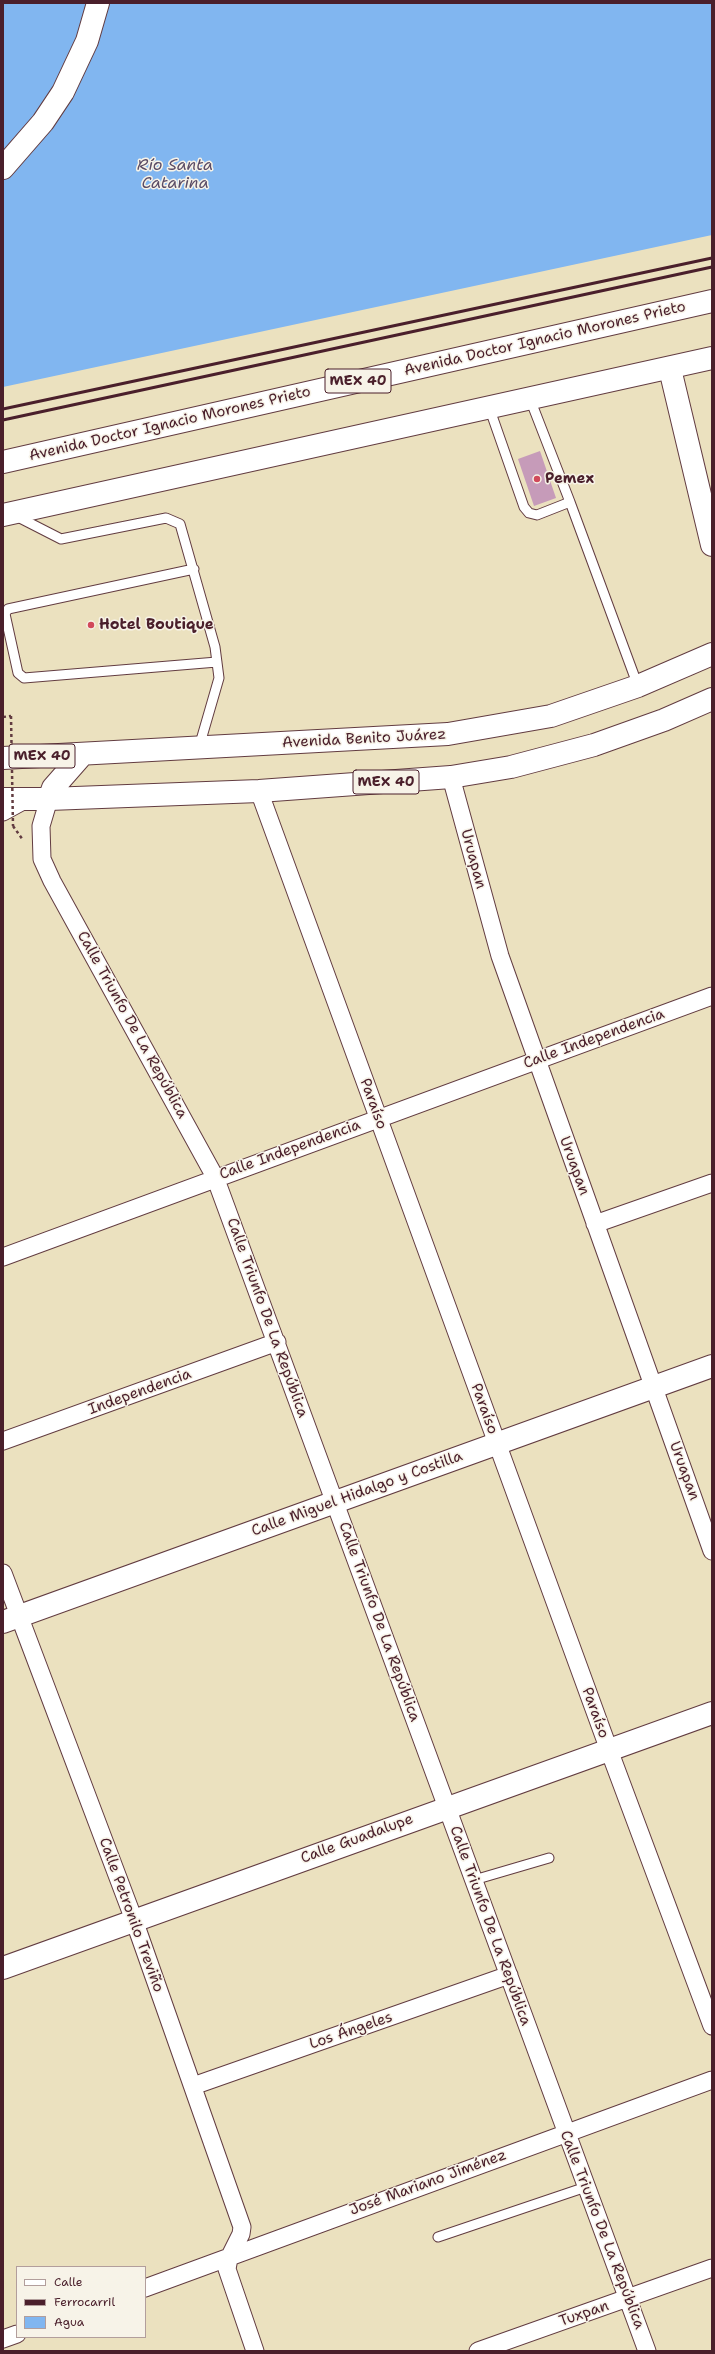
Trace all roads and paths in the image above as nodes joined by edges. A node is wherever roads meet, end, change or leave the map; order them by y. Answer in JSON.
{"nodes":[{"id":1,"x":98,"y":3,"type":"edge"},
{"id":2,"x":3,"y":168,"type":"edge"},
{"id":3,"x":712,"y":301,"type":"edge"},
{"id":4,"x":712,"y":358,"type":"edge"},
{"id":5,"x":670,"y":369,"type":"junction"},
{"id":6,"x":530,"y":399,"type":"junction"},
{"id":7,"x":489,"y":407,"type":"junction"},
{"id":8,"x":3,"y":462,"type":"edge"},
{"id":9,"x":570,"y":502,"type":"junction"},
{"id":10,"x":7,"y":514,"type":"edge"},
{"id":11,"x":712,"y":545,"type":"edge"},
{"id":12,"x":194,"y":569,"type":"junction"},
{"id":13,"x":712,"y":654,"type":"edge"},
{"id":14,"x":217,"y":662,"type":"junction"},
{"id":15,"x":638,"y":686,"type":"junction"},
{"id":16,"x":712,"y":699,"type":"edge"},
{"id":17,"x":3,"y":717,"type":"edge"},
{"id":18,"x":199,"y":748,"type":"junction"},
{"id":19,"x":82,"y":755,"type":"junction"},
{"id":20,"x":3,"y":758,"type":"edge"},
{"id":21,"x":451,"y":777,"type":"junction"},
{"id":22,"x":259,"y":791,"type":"junction"},
{"id":23,"x":3,"y":799,"type":"edge"},
{"id":24,"x":49,"y":799,"type":"junction"},
{"id":25,"x":24,"y":800,"type":"junction"},
{"id":26,"x":3,"y":812,"type":"edge"},
{"id":27,"x":13,"y":826,"type":"dead end"},
{"id":28,"x":712,"y":996,"type":"edge"},
{"id":29,"x":535,"y":1061,"type":"junction"},
{"id":30,"x":378,"y":1118,"type":"junction"},
{"id":31,"x":215,"y":1177,"type":"junction"},
{"id":32,"x":712,"y":1183,"type":"edge"},
{"id":33,"x":595,"y":1224,"type":"junction"},
{"id":34,"x":3,"y":1257,"type":"edge"},
{"id":35,"x":277,"y":1342,"type":"junction"},
{"id":36,"x":712,"y":1366,"type":"edge"},
{"id":37,"x":654,"y":1387,"type":"junction"},
{"id":38,"x":3,"y":1441,"type":"edge"},
{"id":39,"x":497,"y":1443,"type":"junction"},
{"id":40,"x":334,"y":1502,"type":"junction"},
{"id":41,"x":712,"y":1551,"type":"edge"},
{"id":42,"x":3,"y":1573,"type":"edge"},
{"id":43,"x":11,"y":1619,"type":"edge"},
{"id":44,"x":712,"y":1713,"type":"edge"},
{"id":45,"x":609,"y":1750,"type":"junction"},
{"id":46,"x":447,"y":1807,"type":"junction"},
{"id":47,"x":549,"y":1858,"type":"dead end"},
{"id":48,"x":474,"y":1880,"type":"junction"},
{"id":49,"x":134,"y":1920,"type":"junction"},
{"id":50,"x":3,"y":1968,"type":"edge"},
{"id":51,"x":509,"y":1975,"type":"junction"},
{"id":52,"x":712,"y":2026,"type":"edge"},
{"id":53,"x":712,"y":2080,"type":"edge"},
{"id":54,"x":193,"y":2086,"type":"junction"},
{"id":55,"x":566,"y":2133,"type":"junction"},
{"id":56,"x":586,"y":2187,"type":"junction"},
{"id":57,"x":438,"y":2238,"type":"dead end"},
{"id":58,"x":229,"y":2258,"type":"junction"},
{"id":59,"x":712,"y":2268,"type":"edge"},
{"id":60,"x":146,"y":2288,"type":"edge"},
{"id":61,"x":628,"y":2299,"type":"junction"},
{"id":62,"x":16,"y":2334,"type":"edge"},
{"id":63,"x":3,"y":2339,"type":"edge"},
{"id":64,"x":255,"y":2351,"type":"edge"},
{"id":65,"x":478,"y":2351,"type":"edge"},
{"id":66,"x":647,"y":2351,"type":"edge"}],
"edges":[{"from":1,"to":2,"type":"main road"},
{"from":3,"to":8,"type":"main road","name":"Avenida Doctor Ignacio Morones Prieto","number":"MEX 40"},
{"from":4,"to":5,"type":"main road"},
{"from":5,"to":6,"type":"main road"},
{"from":5,"to":11,"type":"main road"},
{"from":6,"to":7,"type":"main road"},
{"from":6,"to":9,"type":"lane"},
{"from":7,"to":9,"type":"lane"},
{"from":7,"to":10,"type":"main road"},
{"from":9,"to":15,"type":"lane"},
{"from":10,"to":12,"type":"lane"},
{"from":12,"to":14,"type":"lane"},
{"from":12,"to":14,"type":"lane"},
{"from":13,"to":15,"type":"main road","name":"Avenida Benito Juárez","number":"MEX 40"},
{"from":14,"to":18,"type":"lane"},
{"from":15,"to":18,"type":"main road","name":"Avenida Benito Juárez","number":"MEX 40"},
{"from":16,"to":21,"type":"main road","number":"MEX 40"},
{"from":17,"to":27,"type":"path","bridge":true},
{"from":18,"to":19,"type":"main road","name":"Avenida Benito Juárez","number":"MEX 40"},
{"from":19,"to":20,"type":"main road","name":"Avenida Benito Juárez","number":"MEX 40"},
{"from":19,"to":24,"type":"main road"},
{"from":21,"to":22,"type":"main road","number":"MEX 40"},
{"from":21,"to":29,"type":"street","name":"Uruapan"},
{"from":22,"to":24,"type":"main road","number":"MEX 40"},
{"from":22,"to":30,"type":"street","name":"Paraíso"},
{"from":23,"to":25,"type":"main road","number":"MEX 40"},
{"from":24,"to":25,"type":"main road","number":"MEX 40"},
{"from":24,"to":31,"type":"street","name":"Calle Triunfo De La República"},
{"from":25,"to":26,"type":"street"},
{"from":28,"to":29,"type":"street","name":"Calle Independencia"},
{"from":29,"to":30,"type":"street","name":"Calle Independencia"},
{"from":29,"to":33,"type":"street","name":"Uruapan"},
{"from":30,"to":31,"type":"street","name":"Calle Independencia"},
{"from":30,"to":39,"type":"street","name":"Paraíso"},
{"from":31,"to":34,"type":"street","name":"Calle Independencia"},
{"from":31,"to":35,"type":"street","name":"Calle Triunfo De La República"},
{"from":32,"to":33,"type":"street"},
{"from":33,"to":37,"type":"street","name":"Uruapan"},
{"from":35,"to":38,"type":"street","name":"Independencia"},
{"from":35,"to":40,"type":"street","name":"Calle Triunfo De La República"},
{"from":36,"to":37,"type":"main road","name":"Calle Miguel Hidalgo y Costilla"},
{"from":37,"to":39,"type":"main road","name":"Calle Miguel Hidalgo y Costilla"},
{"from":37,"to":41,"type":"street","name":"Uruapan"},
{"from":39,"to":40,"type":"main road","name":"Calle Miguel Hidalgo y Costilla"},
{"from":39,"to":45,"type":"street","name":"Paraíso"},
{"from":40,"to":43,"type":"main road","name":"Calle Miguel Hidalgo y Costilla"},
{"from":40,"to":46,"type":"street","name":"Calle Triunfo De La República"},
{"from":42,"to":43,"type":"street","name":"Calle Petronilo Treviño"},
{"from":43,"to":49,"type":"street","name":"Calle Petronilo Treviño"},
{"from":44,"to":45,"type":"main road","name":"Calle Guadalupe"},
{"from":45,"to":46,"type":"main road","name":"Calle Guadalupe"},
{"from":45,"to":52,"type":"street","name":"Paraíso"},
{"from":46,"to":48,"type":"street","name":"Calle Triunfo De La República"},
{"from":46,"to":49,"type":"main road","name":"Calle Guadalupe"},
{"from":47,"to":48,"type":"lane"},
{"from":48,"to":51,"type":"street","name":"Calle Triunfo De La República"},
{"from":49,"to":50,"type":"main road","name":"Calle Guadalupe"},
{"from":49,"to":54,"type":"street","name":"Calle Petronilo Treviño"},
{"from":51,"to":54,"type":"street","name":"Los Ángeles"},
{"from":51,"to":55,"type":"street","name":"Calle Triunfo De La República"},
{"from":53,"to":55,"type":"street","name":"José Mariano Jiménez"},
{"from":54,"to":58,"type":"street","name":"Calle Petronilo Treviño"},
{"from":55,"to":56,"type":"street","name":"Calle Triunfo De La República"},
{"from":55,"to":58,"type":"street","name":"José Mariano Jiménez"},
{"from":56,"to":57,"type":"lane"},
{"from":56,"to":61,"type":"street","name":"Calle Triunfo De La República"},
{"from":58,"to":60,"type":"street","name":"José Mariano Jiménez"},
{"from":58,"to":64,"type":"street"},
{"from":59,"to":61,"type":"street","name":"Tuxpan"},
{"from":61,"to":65,"type":"street","name":"Tuxpan"},
{"from":61,"to":66,"type":"street","name":"Calle Triunfo De La República"},
{"from":62,"to":63,"type":"street"}]}
